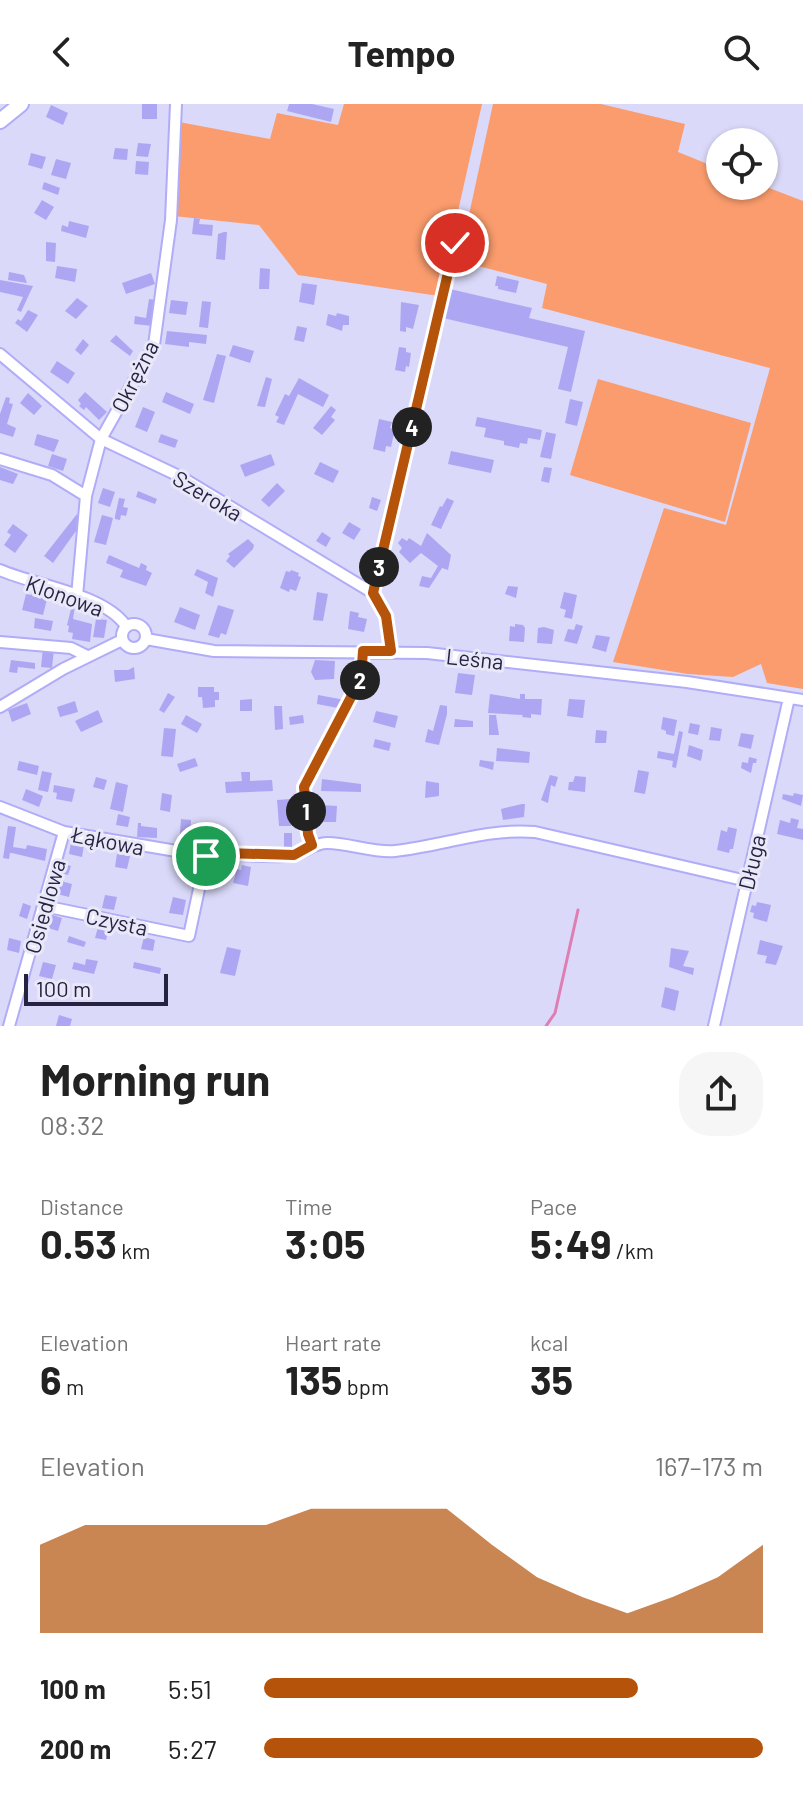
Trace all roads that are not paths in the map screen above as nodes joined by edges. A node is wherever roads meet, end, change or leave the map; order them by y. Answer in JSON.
{"nodes":[{"id":1,"x":21,"y":104,"type":"edge"},
{"id":2,"x":176,"y":104,"type":"edge"},
{"id":3,"x":0,"y":121,"type":"edge"},
{"id":4,"x":455,"y":243,"type":"dead end"},
{"id":5,"x":0,"y":354,"type":"edge"},
{"id":6,"x":101,"y":439,"type":"junction"},
{"id":7,"x":0,"y":459,"type":"edge"},
{"id":8,"x":86,"y":496,"type":"junction"},
{"id":9,"x":0,"y":570,"type":"edge"},
{"id":10,"x":373,"y":593,"type":"junction"},
{"id":11,"x":77,"y":596,"type":"junction"},
{"id":12,"x":126,"y":626,"type":"junction"},
{"id":13,"x":146,"y":639,"type":"junction"},
{"id":14,"x":122,"y":640,"type":"junction"},
{"id":15,"x":0,"y":642,"type":"edge"},
{"id":16,"x":363,"y":651,"type":"junction"},
{"id":17,"x":391,"y":651,"type":"junction"},
{"id":18,"x":87,"y":656,"type":"junction"},
{"id":19,"x":789,"y":698,"type":"junction"},
{"id":20,"x":803,"y":700,"type":"edge"},
{"id":21,"x":0,"y":707,"type":"edge"},
{"id":22,"x":0,"y":807,"type":"edge"},
{"id":23,"x":64,"y":832,"type":"junction"},
{"id":24,"x":312,"y":845,"type":"junction"},
{"id":25,"x":206,"y":856,"type":"junction"},
{"id":26,"x":747,"y":881,"type":"junction"},
{"id":27,"x":44,"y":906,"type":"junction"},
{"id":28,"x":9,"y":1026,"type":"edge"},
{"id":29,"x":714,"y":1026,"type":"edge"}],
"edges":[{"from":1,"to":3,"type":"main road"},
{"from":2,"to":6,"type":"street","name":"Okrężna"},
{"from":4,"to":10,"type":"street"},
{"from":5,"to":6,"type":"street","name":"Szeroka"},
{"from":6,"to":8,"type":"street","name":"Okrężna"},
{"from":6,"to":10,"type":"street","name":"Szeroka"},
{"from":7,"to":8,"type":"street"},
{"from":8,"to":11,"type":"street","name":"Okrężna"},
{"from":9,"to":11,"type":"street","name":"Klonowa"},
{"from":10,"to":17,"type":"street"},
{"from":11,"to":12,"type":"street","name":"Klonowa"},
{"from":12,"to":13,"type":"street"},
{"from":12,"to":14,"type":"street"},
{"from":13,"to":14,"type":"street"},
{"from":13,"to":16,"type":"street","name":"Leśna"},
{"from":14,"to":18,"type":"street"},
{"from":15,"to":18,"type":"street"},
{"from":16,"to":17,"type":"street","name":"Leśna"},
{"from":16,"to":24,"type":"street"},
{"from":17,"to":19,"type":"street","name":"Leśna"},
{"from":18,"to":21,"type":"street"},
{"from":19,"to":20,"type":"street","name":"Leśna"},
{"from":19,"to":26,"type":"street","name":"Długa"},
{"from":22,"to":23,"type":"street","name":"Łąkowa"},
{"from":23,"to":25,"type":"street","name":"Łąkowa"},
{"from":23,"to":27,"type":"street","name":"Osiedlowa"},
{"from":24,"to":25,"type":"street","name":"Łąkowa"},
{"from":24,"to":26,"type":"street","name":"Łąkowa"},
{"from":25,"to":27,"type":"street","name":"Czysta"},
{"from":26,"to":29,"type":"street","name":"Długa"},
{"from":27,"to":28,"type":"street","name":"Osiedlowa"}]}
